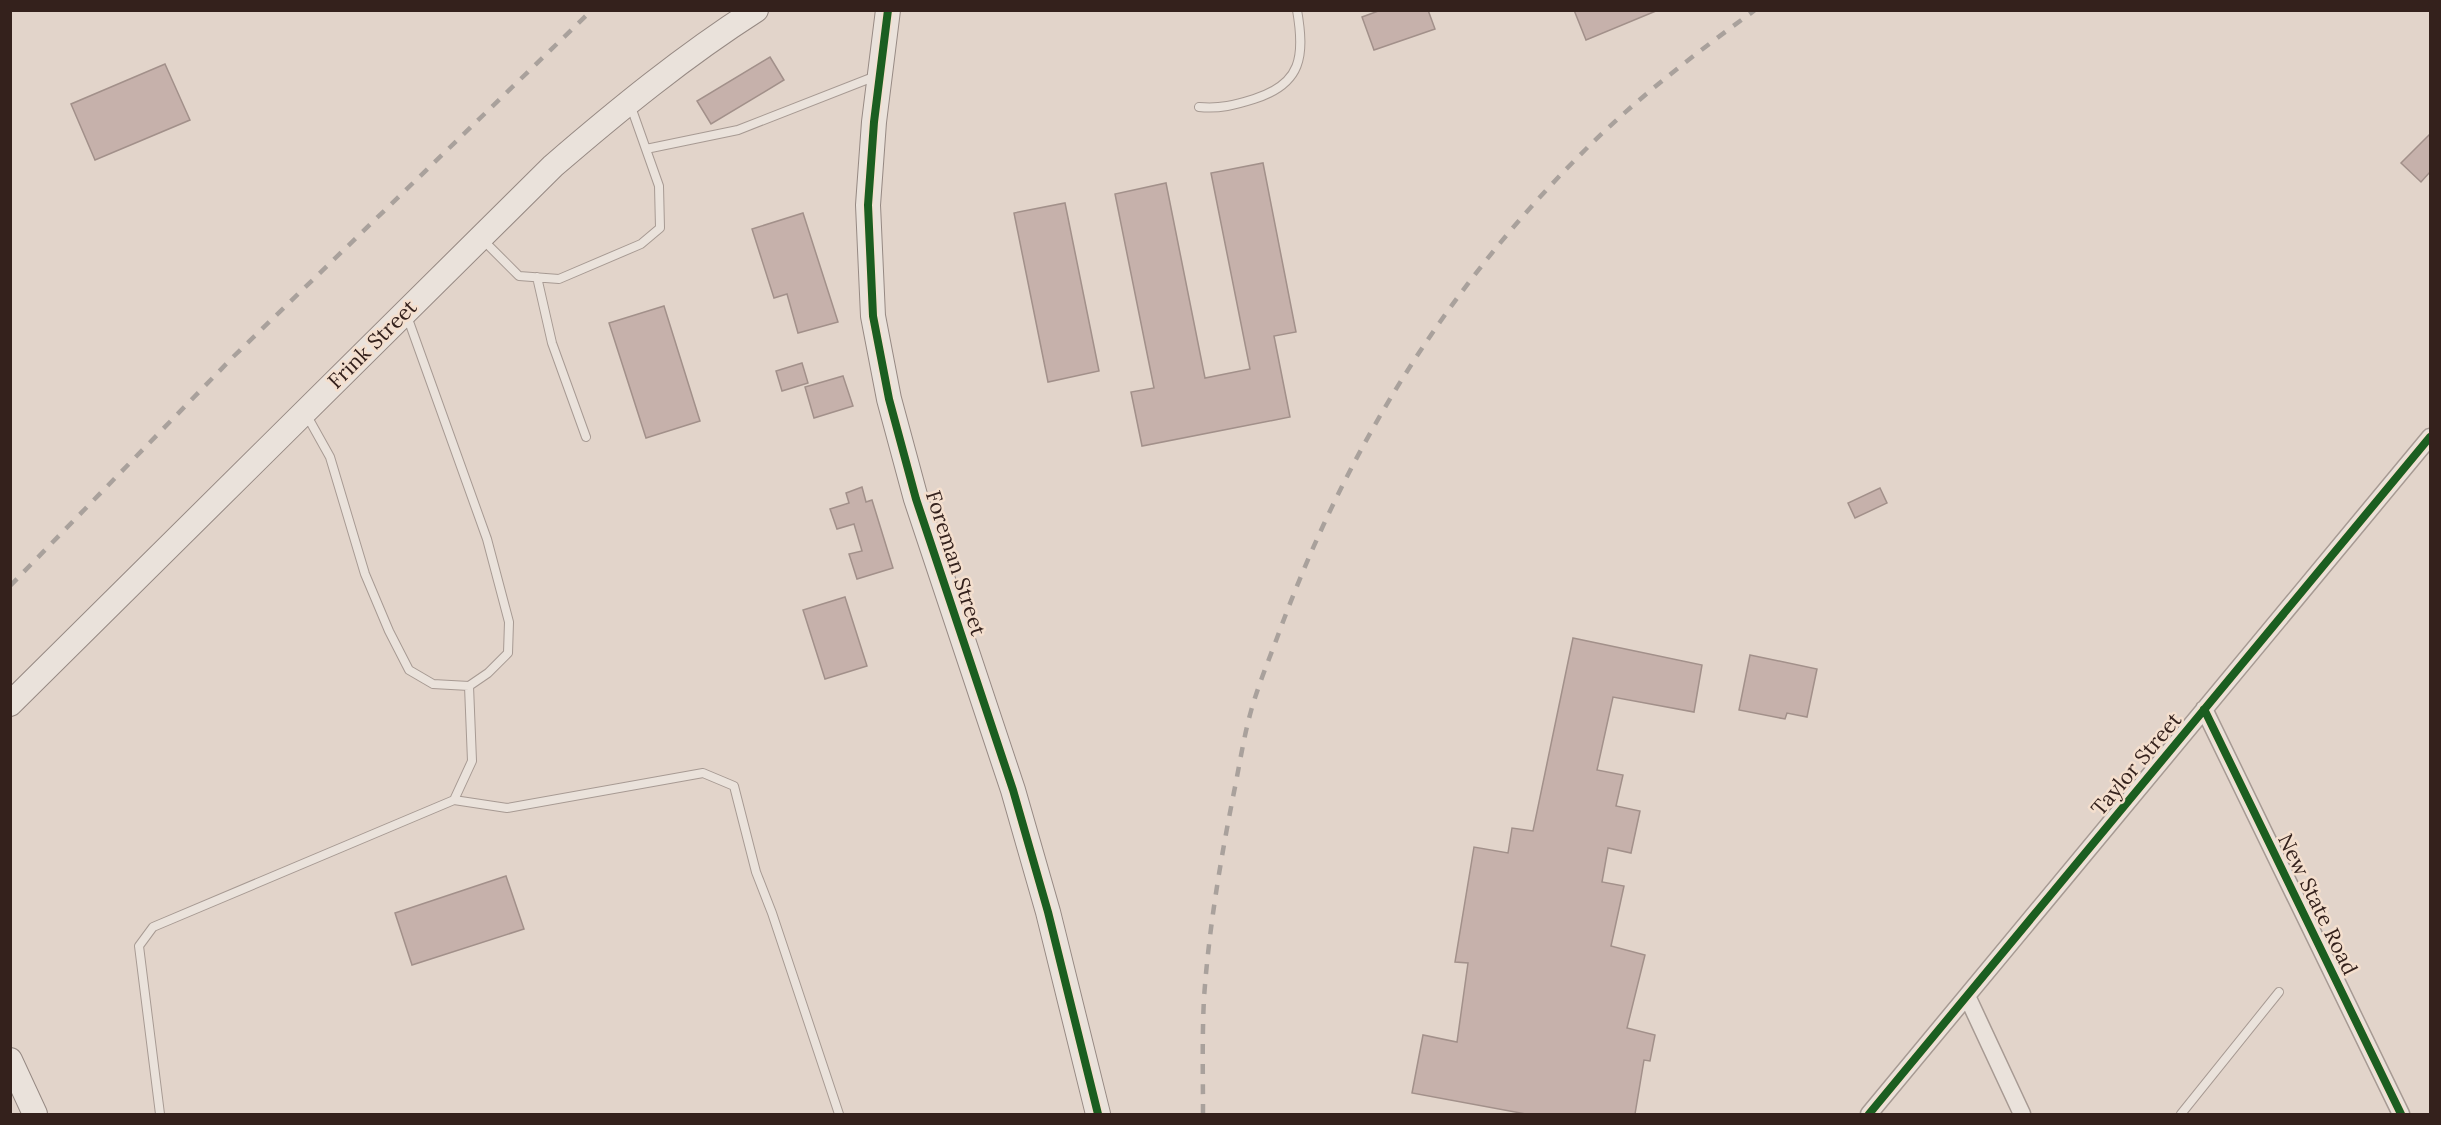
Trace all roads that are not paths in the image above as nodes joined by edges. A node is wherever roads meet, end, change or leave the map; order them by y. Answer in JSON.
{"nodes":[{"id":1,"x":756,"y":10,"type":"edge"},
{"id":2,"x":888,"y":10,"type":"edge"},
{"id":3,"x":1297,"y":10,"type":"edge"},
{"id":4,"x":880,"y":75,"type":"junction"},
{"id":5,"x":629,"y":102,"type":"junction"},
{"id":6,"x":1199,"y":106,"type":"dead end"},
{"id":7,"x":646,"y":149,"type":"junction"},
{"id":8,"x":480,"y":237,"type":"junction"},
{"id":9,"x":537,"y":278,"type":"junction"},
{"id":10,"x":406,"y":311,"type":"junction"},
{"id":11,"x":304,"y":411,"type":"junction"},
{"id":12,"x":586,"y":437,"type":"dead end"},
{"id":13,"x":2430,"y":437,"type":"edge"},
{"id":14,"x":469,"y":686,"type":"junction"},
{"id":15,"x":10,"y":704,"type":"edge"},
{"id":16,"x":2204,"y":709,"type":"junction"},
{"id":17,"x":454,"y":800,"type":"junction"},
{"id":18,"x":2279,"y":992,"type":"dead end"},
{"id":19,"x":1967,"y":996,"type":"junction"},
{"id":20,"x":10,"y":1060,"type":"edge"},
{"id":21,"x":35,"y":1114,"type":"edge"},
{"id":22,"x":160,"y":1114,"type":"edge"},
{"id":23,"x":839,"y":1114,"type":"edge"},
{"id":24,"x":1098,"y":1114,"type":"edge"},
{"id":25,"x":1869,"y":1114,"type":"edge"},
{"id":26,"x":2022,"y":1114,"type":"edge"},
{"id":27,"x":2181,"y":1114,"type":"edge"},
{"id":28,"x":2401,"y":1114,"type":"edge"}],
"edges":[{"from":1,"to":5,"type":"street","name":"Frink Street"},
{"from":2,"to":4,"type":"street","name":"Foreman Street"},
{"from":3,"to":6,"type":"lane"},
{"from":4,"to":7,"type":"lane"},
{"from":4,"to":24,"type":"street","name":"Foreman Street"},
{"from":5,"to":7,"type":"lane"},
{"from":5,"to":8,"type":"street","name":"Frink Street"},
{"from":7,"to":9,"type":"lane"},
{"from":8,"to":9,"type":"lane"},
{"from":8,"to":10,"type":"street","name":"Frink Street"},
{"from":9,"to":12,"type":"lane"},
{"from":10,"to":11,"type":"street","name":"Frink Street"},
{"from":10,"to":14,"type":"lane"},
{"from":11,"to":14,"type":"lane"},
{"from":11,"to":15,"type":"street","name":"Frink Street"},
{"from":13,"to":16,"type":"street","name":"Taylor Street"},
{"from":14,"to":17,"type":"lane"},
{"from":16,"to":19,"type":"street","name":"Taylor Street"},
{"from":16,"to":28,"type":"street","name":"New State Road"},
{"from":17,"to":22,"type":"lane"},
{"from":17,"to":23,"type":"lane"},
{"from":18,"to":27,"type":"lane"},
{"from":19,"to":25,"type":"street","name":"Taylor Street"},
{"from":19,"to":26,"type":"street"},
{"from":20,"to":21,"type":"street"}]}
